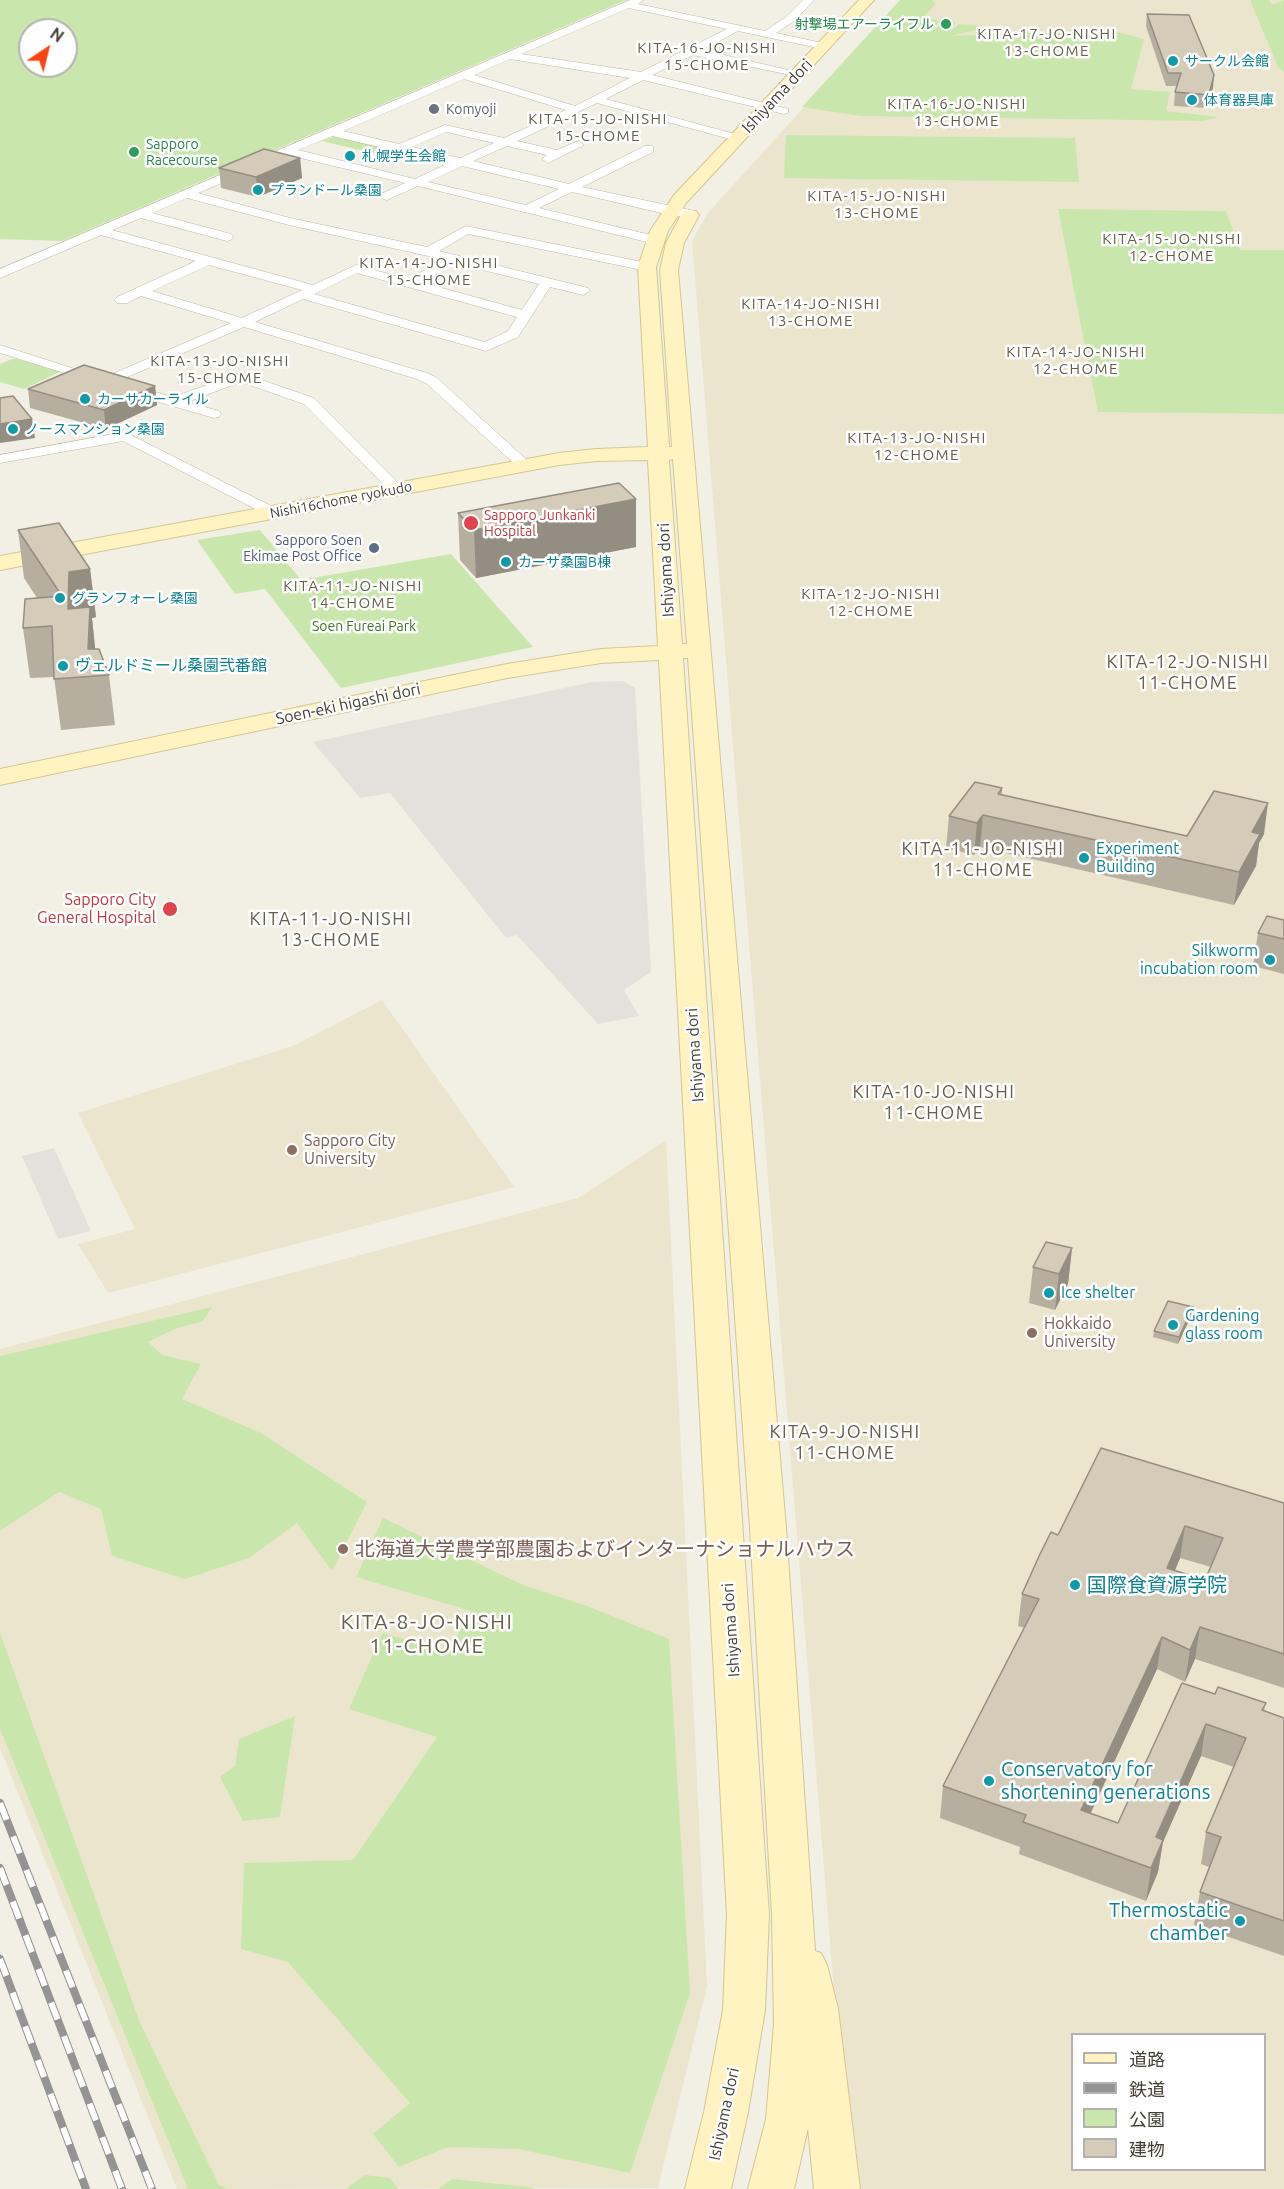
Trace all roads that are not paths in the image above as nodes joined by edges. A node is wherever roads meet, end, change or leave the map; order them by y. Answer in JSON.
{"nodes":[{"id":1,"x":809,"y":0,"type":"edge"},
{"id":2,"x":867,"y":0,"type":"edge"},
{"id":3,"x":885,"y":0,"type":"edge"},
{"id":4,"x":633,"y":2,"type":"edge"},
{"id":5,"x":737,"y":28,"type":"junction"},
{"id":6,"x":767,"y":34,"type":"junction"},
{"id":7,"x":824,"y":46,"type":"junction"},
{"id":8,"x":691,"y":51,"type":"junction"},
{"id":9,"x":509,"y":56,"type":"junction"},
{"id":10,"x":462,"y":75,"type":"junction"},
{"id":11,"x":797,"y":75,"type":"junction"},
{"id":12,"x":642,"y":76,"type":"junction"},
{"id":13,"x":595,"y":99,"type":"junction"},
{"id":14,"x":765,"y":108,"type":"junction"},
{"id":15,"x":574,"y":109,"type":"junction"},
{"id":16,"x":784,"y":111,"type":"junction"},
{"id":17,"x":331,"y":132,"type":"junction"},
{"id":18,"x":738,"y":138,"type":"junction"},
{"id":19,"x":507,"y":142,"type":"junction"},
{"id":20,"x":578,"y":145,"type":"dead end"},
{"id":21,"x":400,"y":148,"type":"junction"},
{"id":22,"x":649,"y":149,"type":"dead end"},
{"id":23,"x":286,"y":152,"type":"junction"},
{"id":24,"x":559,"y":154,"type":"junction"},
{"id":25,"x":461,"y":162,"type":"junction"},
{"id":26,"x":516,"y":175,"type":"junction"},
{"id":27,"x":417,"y":183,"type":"junction"},
{"id":28,"x":571,"y":188,"type":"junction"},
{"id":29,"x":186,"y":194,"type":"junction"},
{"id":30,"x":387,"y":196,"type":"dead end"},
{"id":31,"x":471,"y":196,"type":"junction"},
{"id":32,"x":528,"y":209,"type":"junction"},
{"id":33,"x":670,"y":211,"type":"junction"},
{"id":34,"x":141,"y":214,"type":"junction"},
{"id":35,"x":691,"y":214,"type":"junction"},
{"id":36,"x":100,"y":231,"type":"junction"},
{"id":37,"x":227,"y":237,"type":"dead end"},
{"id":38,"x":655,"y":240,"type":"junction"},
{"id":39,"x":429,"y":250,"type":"junction"},
{"id":40,"x":49,"y":253,"type":"junction"},
{"id":41,"x":9,"y":256,"type":"dead end"},
{"id":42,"x":209,"y":260,"type":"junction"},
{"id":43,"x":457,"y":260,"type":"junction"},
{"id":44,"x":647,"y":267,"type":"junction"},
{"id":45,"x":0,"y":274,"type":"edge"},
{"id":46,"x":547,"y":282,"type":"junction"},
{"id":47,"x":408,"y":283,"type":"junction"},
{"id":48,"x":583,"y":291,"type":"dead end"},
{"id":49,"x":141,"y":292,"type":"junction"},
{"id":50,"x":308,"y":292,"type":"junction"},
{"id":51,"x":122,"y":300,"type":"dead end"},
{"id":52,"x":525,"y":315,"type":"junction"},
{"id":53,"x":242,"y":323,"type":"junction"},
{"id":54,"x":4,"y":354,"type":"edge"},
{"id":55,"x":106,"y":382,"type":"junction"},
{"id":56,"x":173,"y":402,"type":"junction"},
{"id":57,"x":214,"y":414,"type":"dead end"},
{"id":58,"x":660,"y":453,"type":"junction"},
{"id":59,"x":683,"y":453,"type":"junction"},
{"id":60,"x":0,"y":459,"type":"edge"},
{"id":61,"x":524,"y":465,"type":"junction"},
{"id":62,"x":396,"y":489,"type":"junction"},
{"id":63,"x":272,"y":512,"type":"junction"},
{"id":64,"x":0,"y":564,"type":"edge"},
{"id":65,"x":684,"y":651,"type":"junction"},
{"id":66,"x":0,"y":777,"type":"edge"},
{"id":67,"x":794,"y":1915,"type":"junction"},
{"id":68,"x":708,"y":2189,"type":"edge"},
{"id":69,"x":771,"y":2189,"type":"edge"},
{"id":70,"x":837,"y":2189,"type":"edge"}],
"edges":[{"from":1,"to":6,"type":"street"},
{"from":2,"to":7,"type":"main road","name":"Ishiyama dori"},
{"from":3,"to":16,"type":"main road","name":"Ishiyama dori"},
{"from":4,"to":5,"type":"street"},
{"from":4,"to":9,"type":"street"},
{"from":5,"to":6,"type":"street"},
{"from":5,"to":8,"type":"street"},
{"from":6,"to":7,"type":"street"},
{"from":7,"to":11,"type":"main road","name":"Ishiyama dori"},
{"from":8,"to":11,"type":"street"},
{"from":8,"to":12,"type":"street"},
{"from":9,"to":10,"type":"street"},
{"from":9,"to":12,"type":"street"},
{"from":10,"to":15,"type":"street"},
{"from":10,"to":17,"type":"street"},
{"from":11,"to":14,"type":"main road","name":"Ishiyama dori"},
{"from":12,"to":13,"type":"street"},
{"from":12,"to":14,"type":"street"},
{"from":13,"to":15,"type":"street"},
{"from":13,"to":18,"type":"street"},
{"from":14,"to":16,"type":"street"},
{"from":14,"to":18,"type":"main road","name":"Ishiyama dori"},
{"from":15,"to":19,"type":"street"},
{"from":16,"to":35,"type":"main road","name":"Ishiyama dori"},
{"from":17,"to":21,"type":"street"},
{"from":17,"to":23,"type":"street"},
{"from":18,"to":33,"type":"main road","name":"Ishiyama dori"},
{"from":19,"to":21,"type":"street"},
{"from":19,"to":24,"type":"street"},
{"from":19,"to":25,"type":"street"},
{"from":20,"to":24,"type":"street"},
{"from":21,"to":25,"type":"street"},
{"from":22,"to":28,"type":"street"},
{"from":23,"to":27,"type":"street"},
{"from":23,"to":29,"type":"street"},
{"from":24,"to":26,"type":"street"},
{"from":25,"to":26,"type":"street"},
{"from":25,"to":27,"type":"street"},
{"from":26,"to":28,"type":"street"},
{"from":26,"to":31,"type":"street"},
{"from":27,"to":30,"type":"street"},
{"from":27,"to":31,"type":"street"},
{"from":28,"to":32,"type":"street"},
{"from":28,"to":33,"type":"street"},
{"from":29,"to":34,"type":"street"},
{"from":29,"to":39,"type":"street"},
{"from":31,"to":32,"type":"street"},
{"from":32,"to":38,"type":"street"},
{"from":33,"to":35,"type":"street"},
{"from":33,"to":38,"type":"main road","name":"Ishiyama dori"},
{"from":34,"to":36,"type":"street"},
{"from":34,"to":37,"type":"street"},
{"from":35,"to":59,"type":"main road","name":"Ishiyama dori"},
{"from":36,"to":40,"type":"street"},
{"from":36,"to":42,"type":"street"},
{"from":38,"to":44,"type":"main road","name":"Ishiyama dori"},
{"from":39,"to":43,"type":"street"},
{"from":39,"to":44,"type":"street"},
{"from":40,"to":41,"type":"street"},
{"from":40,"to":45,"type":"street"},
{"from":42,"to":49,"type":"street"},
{"from":42,"to":50,"type":"street"},
{"from":43,"to":46,"type":"street"},
{"from":43,"to":47,"type":"street"},
{"from":44,"to":58,"type":"main road","name":"Ishiyama dori"},
{"from":46,"to":48,"type":"street"},
{"from":46,"to":52,"type":"street"},
{"from":47,"to":50,"type":"street"},
{"from":47,"to":52,"type":"street"},
{"from":49,"to":51,"type":"street"},
{"from":49,"to":53,"type":"street"},
{"from":50,"to":52,"type":"street"},
{"from":50,"to":53,"type":"street"},
{"from":53,"to":55,"type":"street"},
{"from":53,"to":61,"type":"street"},
{"from":54,"to":55,"type":"street"},
{"from":55,"to":56,"type":"street"},
{"from":56,"to":57,"type":"street"},
{"from":56,"to":62,"type":"street"},
{"from":58,"to":59,"type":"main road","name":"Nishi16chome ryokudo"},
{"from":58,"to":61,"type":"main road","name":"Nishi16chome ryokudo"},
{"from":58,"to":65,"type":"main road","name":"Ishiyama dori"},
{"from":59,"to":65,"type":"main road","name":"Ishiyama dori"},
{"from":60,"to":63,"type":"street"},
{"from":61,"to":62,"type":"main road","name":"Nishi16chome ryokudo"},
{"from":62,"to":63,"type":"main road","name":"Nishi16chome ryokudo"},
{"from":63,"to":64,"type":"main road","name":"Nishi16chome ryokudo"},
{"from":65,"to":66,"type":"main road","name":"Soen-eki higashi dori"},
{"from":65,"to":67,"type":"main road","name":"Ishiyama dori"},
{"from":65,"to":68,"type":"main road","name":"Ishiyama dori"},
{"from":67,"to":69,"type":"main road","name":"Ishiyama dori"},
{"from":67,"to":70,"type":"main road"}]}
